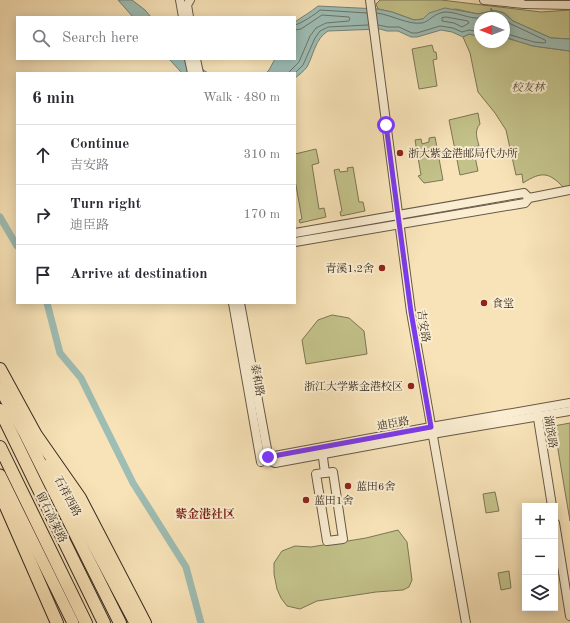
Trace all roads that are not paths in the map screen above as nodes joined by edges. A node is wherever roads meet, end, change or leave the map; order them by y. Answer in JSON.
{"nodes":[{"id":1,"x":180,"y":0,"type":"edge"},
{"id":2,"x":190,"y":0,"type":"edge"},
{"id":3,"x":484,"y":0,"type":"edge"},
{"id":4,"x":370,"y":2,"type":"edge"},
{"id":5,"x":570,"y":5,"type":"edge"},
{"id":6,"x":183,"y":16,"type":"edge"},
{"id":7,"x":189,"y":16,"type":"edge"},
{"id":8,"x":194,"y":60,"type":"edge"},
{"id":9,"x":194,"y":60,"type":"edge"},
{"id":10,"x":192,"y":72,"type":"edge"},
{"id":11,"x":199,"y":72,"type":"edge"},
{"id":12,"x":570,"y":190,"type":"edge"},
{"id":13,"x":529,"y":198,"type":"junction"},
{"id":14,"x":398,"y":215,"type":"junction"},
{"id":15,"x":399,"y":224,"type":"junction"},
{"id":16,"x":296,"y":233,"type":"edge"},
{"id":17,"x":296,"y":242,"type":"edge"},
{"id":18,"x":233,"y":304,"type":"edge"},
{"id":19,"x":240,"y":304,"type":"edge"},
{"id":20,"x":0,"y":369,"type":"edge"},
{"id":21,"x":0,"y":388,"type":"edge"},
{"id":22,"x":570,"y":404,"type":"edge"},
{"id":23,"x":0,"y":410,"type":"edge"},
{"id":24,"x":570,"y":411,"type":"edge"},
{"id":25,"x":537,"y":413,"type":"junction"},
{"id":26,"x":431,"y":431,"type":"junction"},
{"id":27,"x":30,"y":434,"type":"junction"},
{"id":28,"x":0,"y":447,"type":"edge"},
{"id":29,"x":322,"y":448,"type":"junction"},
{"id":30,"x":266,"y":460,"type":"junction"},
{"id":31,"x":325,"y":473,"type":"junction"},
{"id":32,"x":0,"y":475,"type":"edge"},
{"id":33,"x":0,"y":493,"type":"edge"},
{"id":34,"x":552,"y":503,"type":"edge"},
{"id":35,"x":558,"y":539,"type":"edge"},
{"id":36,"x":570,"y":616,"type":"edge"},
{"id":37,"x":57,"y":623,"type":"edge"},
{"id":38,"x":73,"y":623,"type":"edge"},
{"id":39,"x":86,"y":623,"type":"edge"},
{"id":40,"x":104,"y":623,"type":"edge"},
{"id":41,"x":120,"y":623,"type":"edge"},
{"id":42,"x":135,"y":623,"type":"edge"},
{"id":43,"x":145,"y":623,"type":"edge"},
{"id":44,"x":466,"y":623,"type":"edge"}],
"edges":[{"from":1,"to":6,"type":"street"},
{"from":2,"to":7,"type":"street"},
{"from":3,"to":5,"type":"street"},
{"from":4,"to":14,"type":"street","name":"吉安路"},
{"from":8,"to":10,"type":"street"},
{"from":9,"to":11,"type":"street"},
{"from":12,"to":13,"type":"street"},
{"from":13,"to":14,"type":"street"},
{"from":13,"to":15,"type":"street"},
{"from":14,"to":15,"type":"street","name":"吉安路"},
{"from":14,"to":16,"type":"street"},
{"from":15,"to":17,"type":"street"},
{"from":15,"to":26,"type":"street","name":"吉安路"},
{"from":18,"to":30,"type":"street","name":"泰和路"},
{"from":19,"to":30,"type":"street","name":"泰和路"},
{"from":20,"to":27,"type":"highway","name":"石祥西路"},
{"from":21,"to":27,"type":"highway"},
{"from":22,"to":25,"type":"street","name":"迪臣路"},
{"from":23,"to":40,"type":"highway","name":"留石高架路"},
{"from":24,"to":25,"type":"street","name":"迪臣路"},
{"from":25,"to":26,"type":"street","name":"迪臣路"},
{"from":25,"to":34,"type":"street","name":"湖滨路"},
{"from":26,"to":29,"type":"street","name":"迪臣路"},
{"from":26,"to":44,"type":"street","name":"吉安路"},
{"from":27,"to":41,"type":"highway"},
{"from":27,"to":42,"type":"main road","name":"石祥西路"},
{"from":27,"to":43,"type":"highway"},
{"from":28,"to":39,"type":"highway","name":"留石高架路"},
{"from":29,"to":30,"type":"street","name":"迪臣路"},
{"from":29,"to":31,"type":"street"},
{"from":31,"to":31,"type":"street"},
{"from":32,"to":38,"type":"main road"},
{"from":33,"to":37,"type":"highway"},
{"from":35,"to":36,"type":"street"}]}
